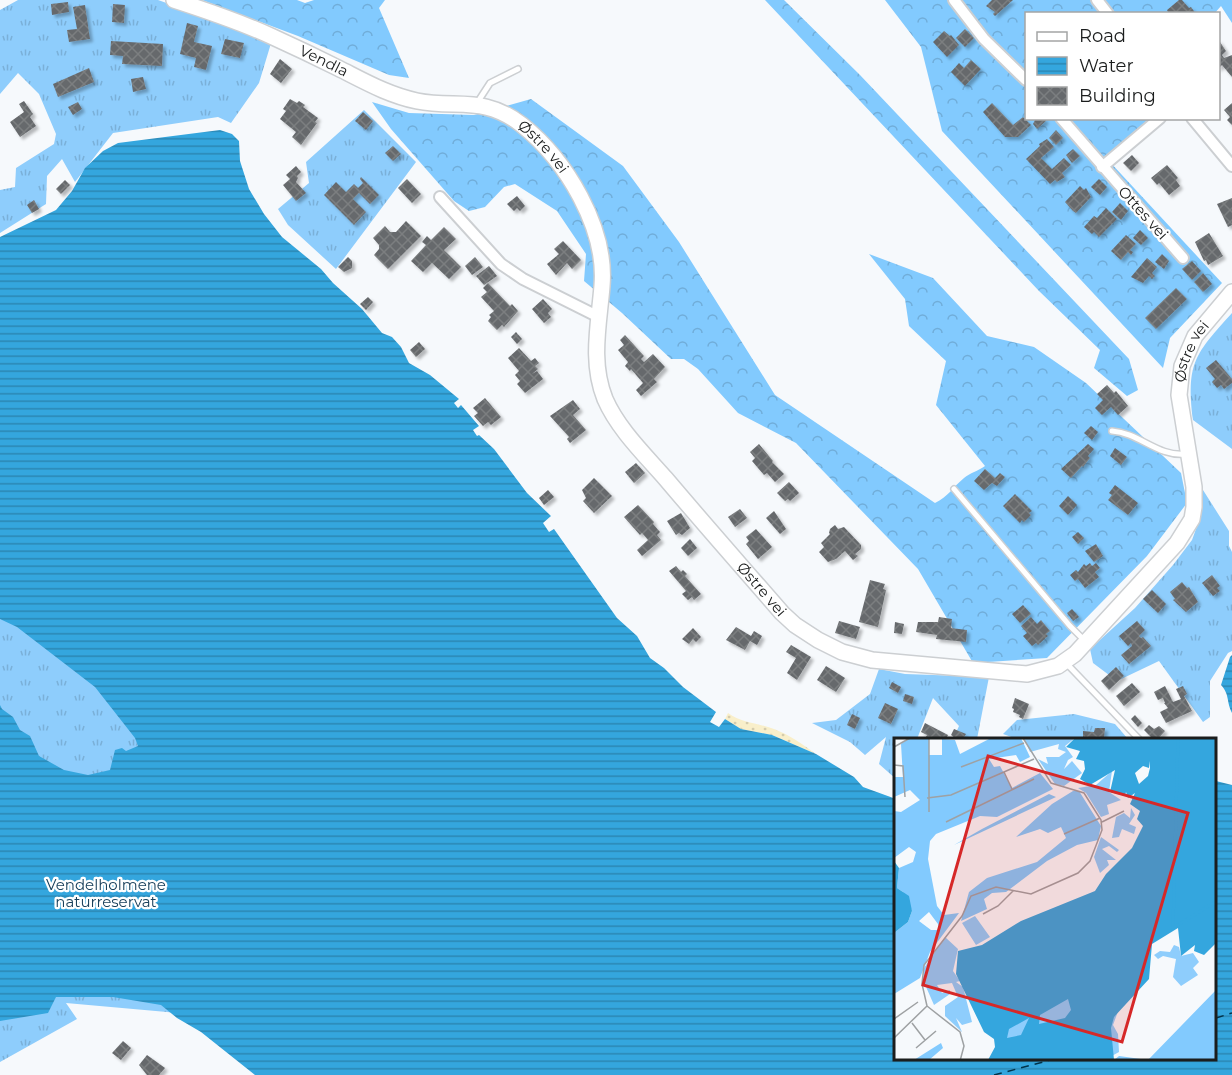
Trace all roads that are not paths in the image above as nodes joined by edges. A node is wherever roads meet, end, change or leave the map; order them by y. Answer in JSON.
{"nodes":[{"id":1,"x":174,"y":0,"type":"edge"},
{"id":2,"x":954,"y":0,"type":"edge"},
{"id":3,"x":1097,"y":0,"type":"edge"},
{"id":4,"x":1106,"y":12,"type":"edge"},
{"id":5,"x":518,"y":69,"type":"dead end"},
{"id":6,"x":1025,"y":79,"type":"edge"},
{"id":7,"x":477,"y":104,"type":"junction"},
{"id":8,"x":1063,"y":120,"type":"edge"},
{"id":9,"x":1158,"y":120,"type":"edge"},
{"id":10,"x":1194,"y":120,"type":"edge"},
{"id":11,"x":1232,"y":166,"type":"edge"},
{"id":12,"x":1102,"y":167,"type":"junction"},
{"id":13,"x":440,"y":197,"type":"dead end"},
{"id":14,"x":1184,"y":258,"type":"dead end"},
{"id":15,"x":1232,"y":292,"type":"edge"},
{"id":16,"x":599,"y":317,"type":"junction"},
{"id":17,"x":1112,"y":431,"type":"dead end"},
{"id":18,"x":1187,"y":453,"type":"junction"},
{"id":19,"x":954,"y":489,"type":"dead end"},
{"id":20,"x":1086,"y":642,"type":"junction"},
{"id":21,"x":1065,"y":662,"type":"junction"},
{"id":22,"x":1138,"y":738,"type":"edge"}],
"edges":[{"from":1,"to":7,"type":"street","name":"Vendla"},
{"from":2,"to":6,"type":"street"},
{"from":3,"to":4,"type":"street"},
{"from":5,"to":7,"type":"lane"},
{"from":7,"to":16,"type":"street","name":"Østre vei"},
{"from":8,"to":12,"type":"street","name":"Ottes vei"},
{"from":9,"to":12,"type":"street"},
{"from":10,"to":11,"type":"street"},
{"from":12,"to":14,"type":"street","name":"Ottes vei"},
{"from":13,"to":16,"type":"street"},
{"from":15,"to":18,"type":"street","name":"Østre vei"},
{"from":16,"to":21,"type":"street","name":"Østre vei"},
{"from":17,"to":18,"type":"lane"},
{"from":18,"to":20,"type":"street","name":"Østre vei"},
{"from":19,"to":20,"type":"lane"},
{"from":20,"to":21,"type":"street","name":"Østre vei"},
{"from":21,"to":22,"type":"lane"}]}
